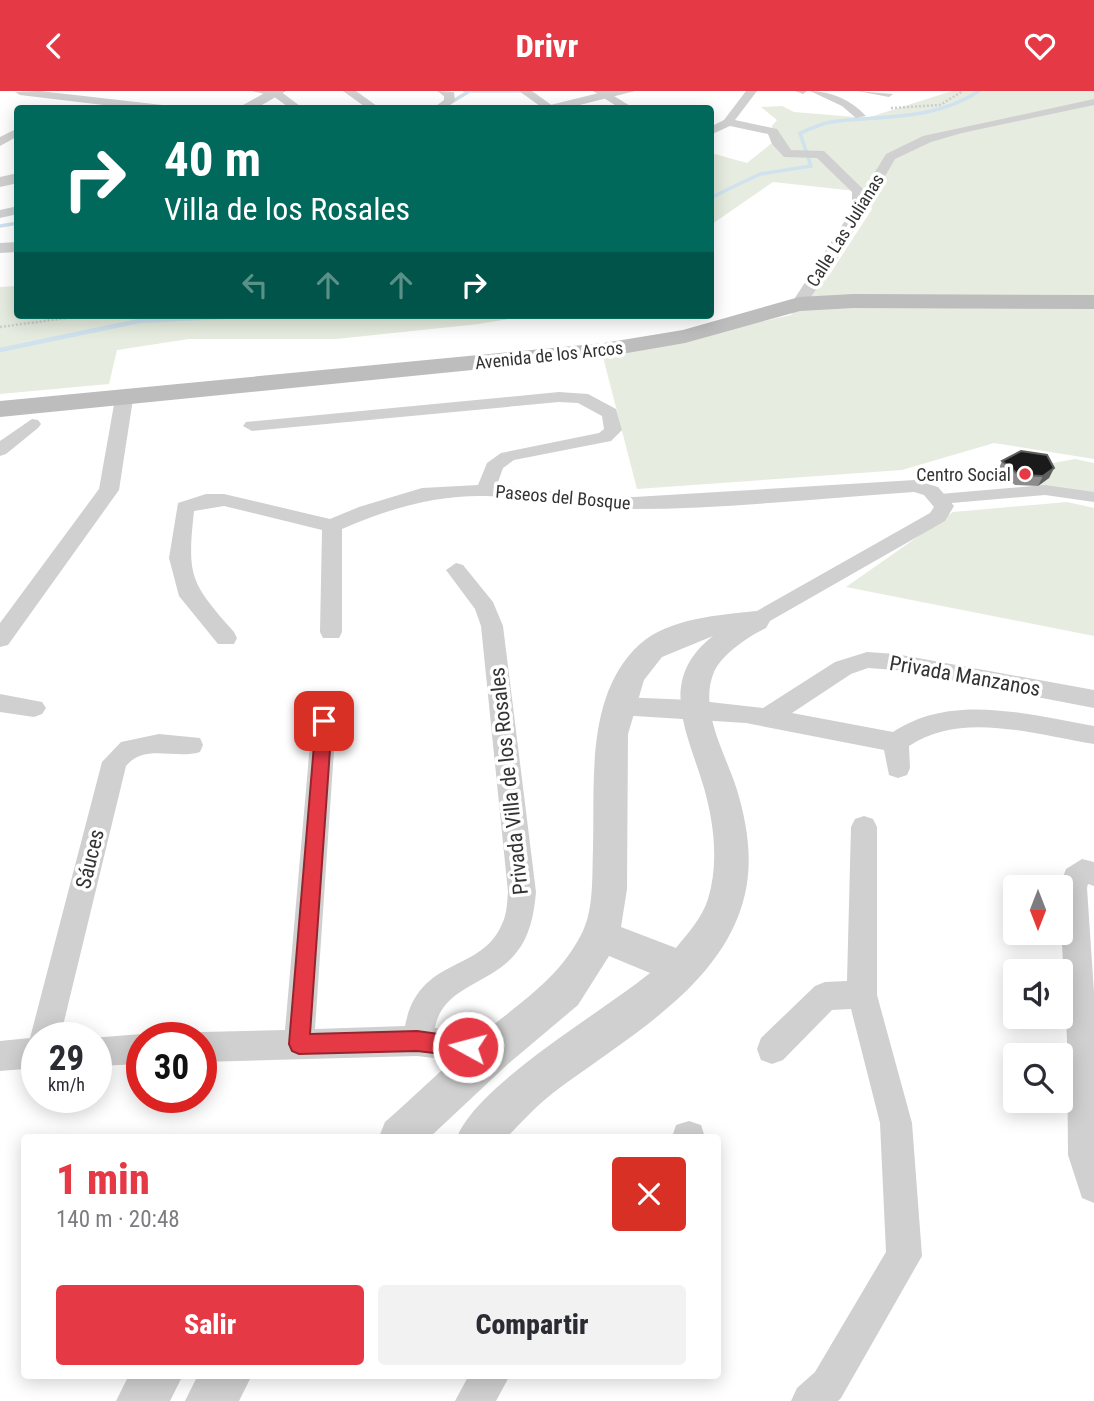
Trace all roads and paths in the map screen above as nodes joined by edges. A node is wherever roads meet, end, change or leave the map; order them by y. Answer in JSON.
{"nodes":[{"id":1,"x":156,"y":91,"type":"edge"},
{"id":2,"x":257,"y":91,"type":"edge"},
{"id":3,"x":348,"y":91,"type":"edge"},
{"id":4,"x":442,"y":91,"type":"edge"},
{"id":5,"x":525,"y":91,"type":"edge"},
{"id":6,"x":628,"y":91,"type":"edge"},
{"id":7,"x":752,"y":91,"type":"edge"},
{"id":8,"x":815,"y":91,"type":"edge"},
{"id":9,"x":861,"y":91,"type":"edge"},
{"id":10,"x":963,"y":91,"type":"edge"},
{"id":11,"x":271,"y":92,"type":"edge"},
{"id":12,"x":17,"y":93,"type":"edge"},
{"id":13,"x":605,"y":93,"type":"edge"},
{"id":14,"x":889,"y":95,"type":"dead end"},
{"id":15,"x":1094,"y":102,"type":"edge"},
{"id":16,"x":124,"y":105,"type":"edge"},
{"id":17,"x":135,"y":105,"type":"edge"},
{"id":18,"x":240,"y":105,"type":"edge"},
{"id":19,"x":250,"y":105,"type":"edge"},
{"id":20,"x":292,"y":105,"type":"edge"},
{"id":21,"x":370,"y":105,"type":"edge"},
{"id":22,"x":442,"y":105,"type":"edge"},
{"id":23,"x":543,"y":105,"type":"edge"},
{"id":24,"x":559,"y":105,"type":"edge"},
{"id":25,"x":624,"y":105,"type":"edge"},
{"id":26,"x":891,"y":108,"type":"dead end"},
{"id":27,"x":860,"y":116,"type":"dead end"},
{"id":28,"x":727,"y":122,"type":"junction"},
{"id":29,"x":714,"y":130,"type":"edge"},
{"id":30,"x":859,"y":210,"type":"junction"},
{"id":31,"x":1094,"y":302,"type":"edge"},
{"id":32,"x":799,"y":304,"type":"junction"},
{"id":33,"x":59,"y":319,"type":"edge"},
{"id":34,"x":0,"y":327,"type":"edge"},
{"id":35,"x":124,"y":399,"type":"junction"},
{"id":36,"x":0,"y":409,"type":"edge"},
{"id":37,"x":32,"y":424,"type":"dead end"},
{"id":38,"x":252,"y":426,"type":"dead end"},
{"id":39,"x":0,"y":450,"type":"edge"},
{"id":40,"x":486,"y":490,"type":"junction"},
{"id":41,"x":1094,"y":497,"type":"edge"},
{"id":42,"x":940,"y":499,"type":"junction"},
{"id":43,"x":332,"y":526,"type":"junction"},
{"id":44,"x":456,"y":570,"type":"dead end"},
{"id":45,"x":755,"y":621,"type":"junction"},
{"id":46,"x":331,"y":632,"type":"dead end"},
{"id":47,"x":226,"y":638,"type":"dead end"},
{"id":48,"x":0,"y":639,"type":"edge"},
{"id":49,"x":1094,"y":699,"type":"edge"},
{"id":50,"x":0,"y":702,"type":"edge"},
{"id":51,"x":619,"y":706,"type":"junction"},
{"id":52,"x":34,"y":708,"type":"dead end"},
{"id":53,"x":694,"y":708,"type":"junction"},
{"id":54,"x":766,"y":717,"type":"junction"},
{"id":55,"x":324,"y":721,"type":"dead end"},
{"id":56,"x":1094,"y":735,"type":"edge"},
{"id":57,"x":896,"y":742,"type":"junction"},
{"id":58,"x":191,"y":745,"type":"dead end"},
{"id":59,"x":898,"y":768,"type":"dead end"},
{"id":60,"x":864,"y":827,"type":"dead end"},
{"id":61,"x":1094,"y":874,"type":"edge"},
{"id":62,"x":601,"y":936,"type":"junction"},
{"id":63,"x":681,"y":967,"type":"junction"},
{"id":64,"x":862,"y":995,"type":"junction"},
{"id":65,"x":49,"y":1022,"type":"edge"},
{"id":66,"x":417,"y":1041,"type":"junction"},
{"id":67,"x":299,"y":1044,"type":"junction"},
{"id":68,"x":217,"y":1047,"type":"edge"},
{"id":69,"x":772,"y":1049,"type":"dead end"},
{"id":70,"x":494,"y":1050,"type":"junction"},
{"id":71,"x":21,"y":1054,"type":"edge"},
{"id":72,"x":0,"y":1056,"type":"edge"},
{"id":73,"x":403,"y":1134,"type":"edge"},
{"id":74,"x":481,"y":1134,"type":"edge"},
{"id":75,"x":1094,"y":1186,"type":"edge"},
{"id":76,"x":156,"y":1379,"type":"edge"},
{"id":77,"x":225,"y":1379,"type":"edge"},
{"id":78,"x":488,"y":1379,"type":"edge"},
{"id":79,"x":140,"y":1401,"type":"edge"},
{"id":80,"x":209,"y":1401,"type":"edge"},
{"id":81,"x":474,"y":1401,"type":"edge"},
{"id":82,"x":810,"y":1401,"type":"edge"}],
"edges":[{"from":1,"to":17,"type":"street"},
{"from":2,"to":11,"type":"street"},
{"from":3,"to":21,"type":"street"},
{"from":4,"to":22,"type":"street"},
{"from":5,"to":23,"type":"street"},
{"from":6,"to":13,"type":"street"},
{"from":7,"to":28,"type":"street"},
{"from":8,"to":27,"type":"street"},
{"from":9,"to":14,"type":"street"},
{"from":10,"to":26,"type":"path"},
{"from":11,"to":18,"type":"street"},
{"from":11,"to":19,"type":"street"},
{"from":11,"to":20,"type":"street"},
{"from":12,"to":16,"type":"street"},
{"from":13,"to":24,"type":"street"},
{"from":13,"to":25,"type":"street"},
{"from":15,"to":30,"type":"street","name":"Calle Las Julianas"},
{"from":28,"to":29,"type":"street"},
{"from":28,"to":30,"type":"street"},
{"from":30,"to":32,"type":"street","name":"Calle Las Julianas"},
{"from":31,"to":32,"type":"main road","name":"Avenida de los Arcos"},
{"from":32,"to":35,"type":"main road","name":"Avenida de los Arcos"},
{"from":33,"to":34,"type":"path"},
{"from":35,"to":36,"type":"main road","name":"Avenida de los Arcos"},
{"from":35,"to":48,"type":"street"},
{"from":37,"to":39,"type":"street"},
{"from":38,"to":40,"type":"street","name":"Paseos del Bosque"},
{"from":40,"to":42,"type":"street","name":"Paseos del Bosque"},
{"from":40,"to":43,"type":"street"},
{"from":41,"to":42,"type":"street"},
{"from":42,"to":45,"type":"street"},
{"from":43,"to":46,"type":"street"},
{"from":43,"to":47,"type":"street"},
{"from":44,"to":66,"type":"street","name":"Privada Villa de los Rosales"},
{"from":45,"to":51,"type":"street"},
{"from":45,"to":53,"type":"street"},
{"from":49,"to":54,"type":"street","name":"Privada Manzanos"},
{"from":50,"to":52,"type":"street"},
{"from":51,"to":53,"type":"street"},
{"from":51,"to":62,"type":"street"},
{"from":53,"to":54,"type":"street"},
{"from":53,"to":63,"type":"street"},
{"from":54,"to":57,"type":"street"},
{"from":55,"to":67,"type":"street"},
{"from":56,"to":57,"type":"street","name":"Privada Manzanos"},
{"from":57,"to":59,"type":"street"},
{"from":58,"to":65,"type":"street","name":"Sáuces"},
{"from":60,"to":64,"type":"street"},
{"from":61,"to":75,"type":"street"},
{"from":62,"to":63,"type":"street"},
{"from":62,"to":70,"type":"street"},
{"from":63,"to":74,"type":"street"},
{"from":64,"to":69,"type":"street"},
{"from":64,"to":82,"type":"street"},
{"from":66,"to":67,"type":"street"},
{"from":66,"to":70,"type":"street"},
{"from":67,"to":68,"type":"street"},
{"from":70,"to":73,"type":"street"},
{"from":71,"to":72,"type":"street"},
{"from":76,"to":79,"type":"street"},
{"from":77,"to":80,"type":"street"},
{"from":78,"to":81,"type":"street"}]}
